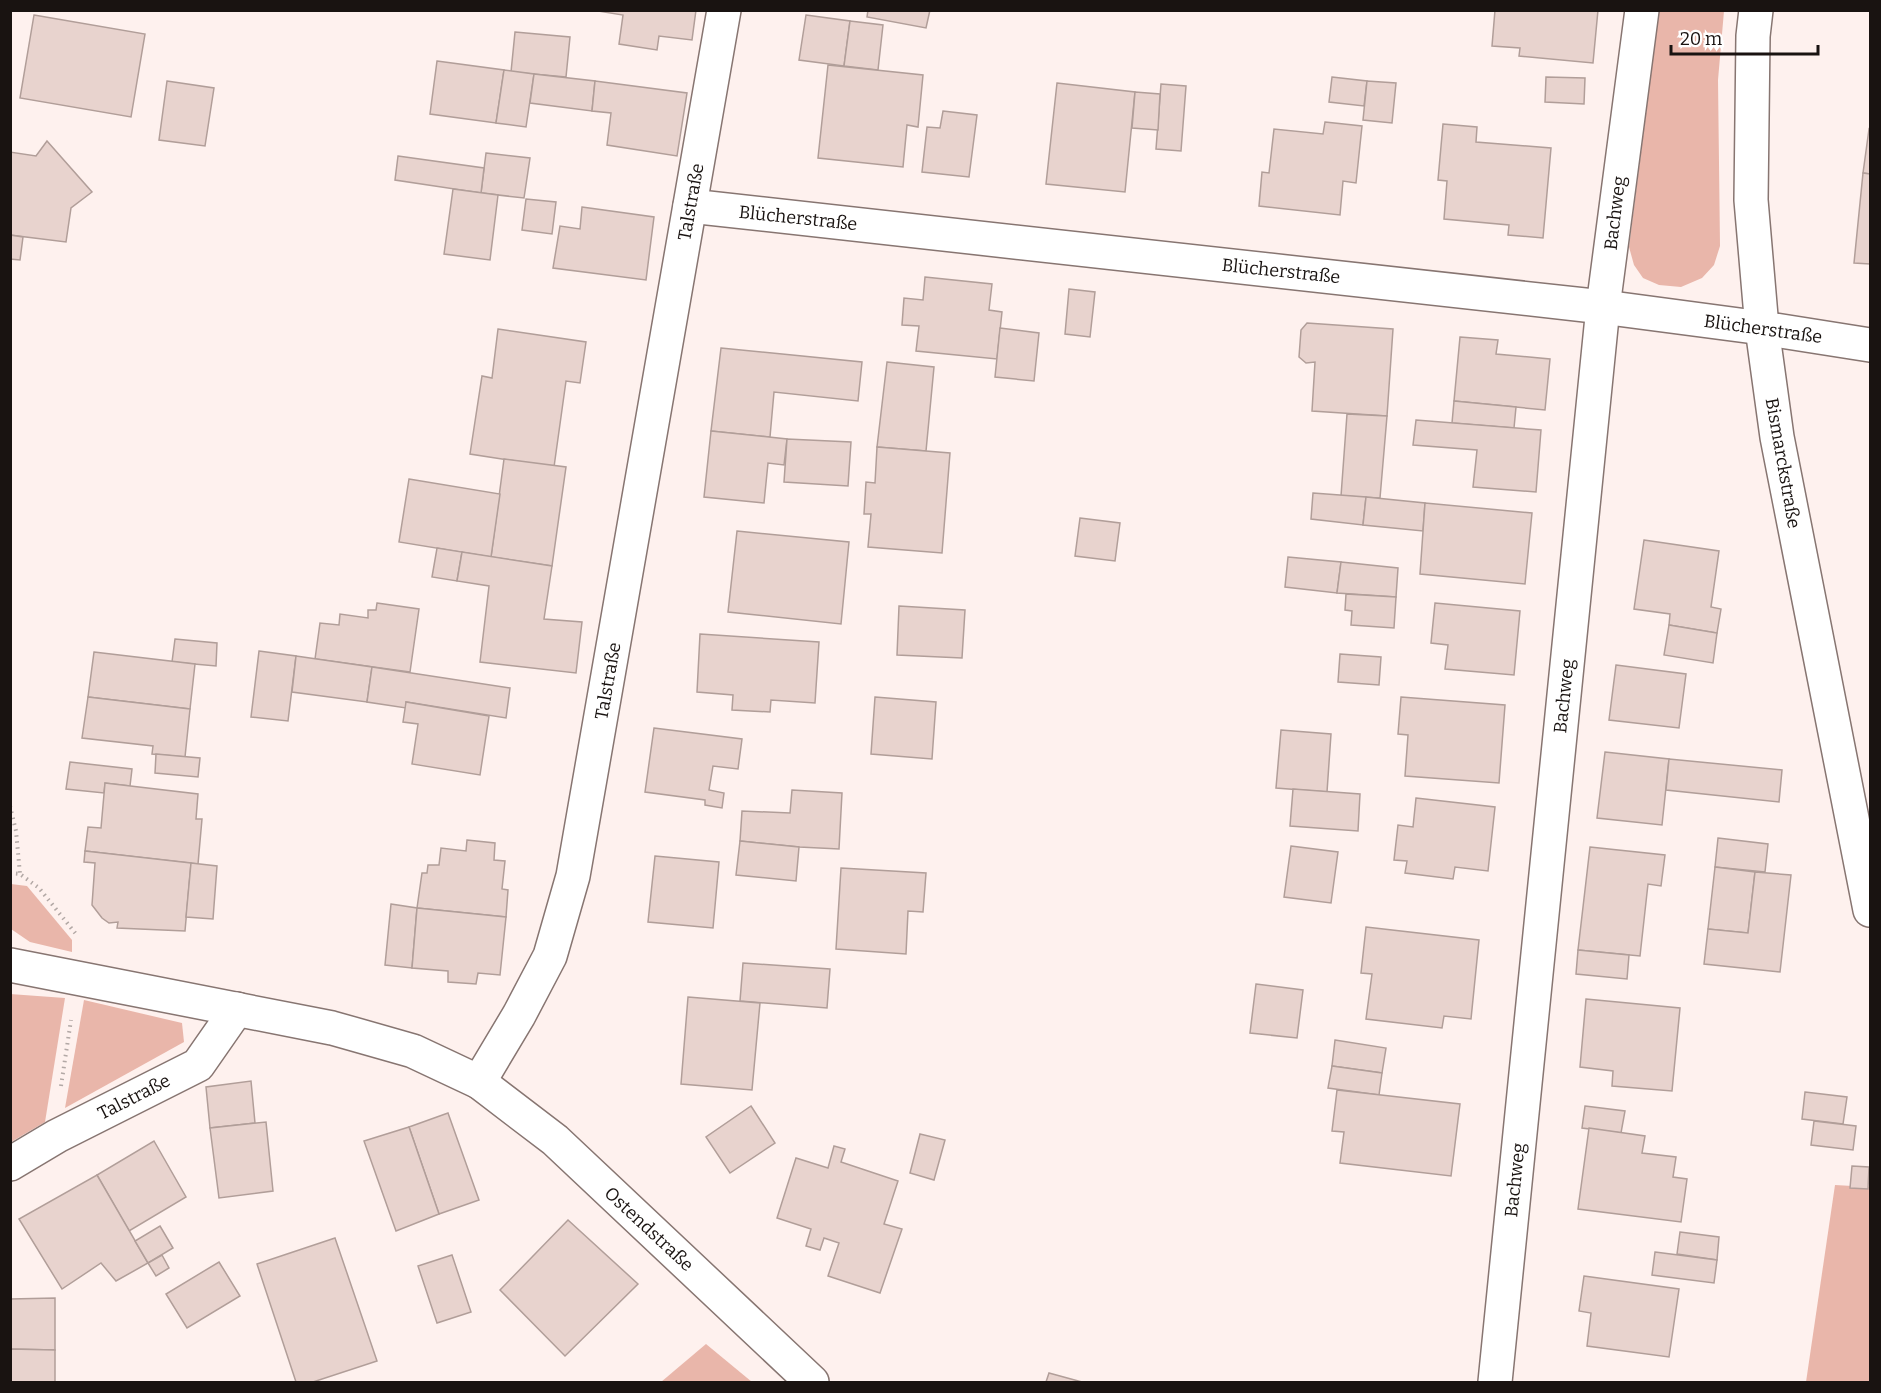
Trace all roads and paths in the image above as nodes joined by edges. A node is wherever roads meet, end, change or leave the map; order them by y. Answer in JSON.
{"nodes":[{"id":1,"x":724,"y":10,"type":"edge"},
{"id":2,"x":1642,"y":10,"type":"edge"},
{"id":3,"x":1756,"y":10,"type":"edge"},
{"id":4,"x":690,"y":206,"type":"junction"},
{"id":5,"x":1603,"y":307,"type":"junction"},
{"id":6,"x":1762,"y":328,"type":"junction"},
{"id":7,"x":1870,"y":345,"type":"edge"},
{"id":8,"x":10,"y":806,"type":"edge"},
{"id":9,"x":10,"y":873,"type":"edge"},
{"id":10,"x":20,"y":874,"type":"junction"},
{"id":11,"x":1870,"y":910,"type":"edge"},
{"id":12,"x":77,"y":936,"type":"dead end"},
{"id":13,"x":10,"y":965,"type":"edge"},
{"id":14,"x":73,"y":1009,"type":"dead end"},
{"id":15,"x":237,"y":1009,"type":"junction"},
{"id":16,"x":479,"y":1082,"type":"junction"},
{"id":17,"x":57,"y":1136,"type":"junction"},
{"id":18,"x":10,"y":1164,"type":"edge"},
{"id":19,"x":812,"y":1383,"type":"edge"},
{"id":20,"x":1495,"y":1383,"type":"edge"}],
"edges":[{"from":1,"to":4,"type":"street","name":"Talstraße"},
{"from":2,"to":5,"type":"street","name":"Bachweg"},
{"from":3,"to":6,"type":"street","name":"Bismarckstraße"},
{"from":4,"to":5,"type":"street","name":"Blücherstraße"},
{"from":4,"to":16,"type":"street","name":"Talstraße"},
{"from":5,"to":6,"type":"street","name":"Blücherstraße"},
{"from":5,"to":20,"type":"street","name":"Bachweg"},
{"from":6,"to":7,"type":"street","name":"Blücherstraße"},
{"from":6,"to":11,"type":"street","name":"Bismarckstraße"},
{"from":8,"to":10,"type":"path"},
{"from":9,"to":10,"type":"path"},
{"from":10,"to":12,"type":"path"},
{"from":13,"to":15,"type":"street"},
{"from":14,"to":17,"type":"path"},
{"from":15,"to":16,"type":"street"},
{"from":15,"to":17,"type":"street","name":"Talstraße"},
{"from":16,"to":19,"type":"street","name":"Ostendstraße"},
{"from":17,"to":18,"type":"street","name":"Talstraße"}]}
